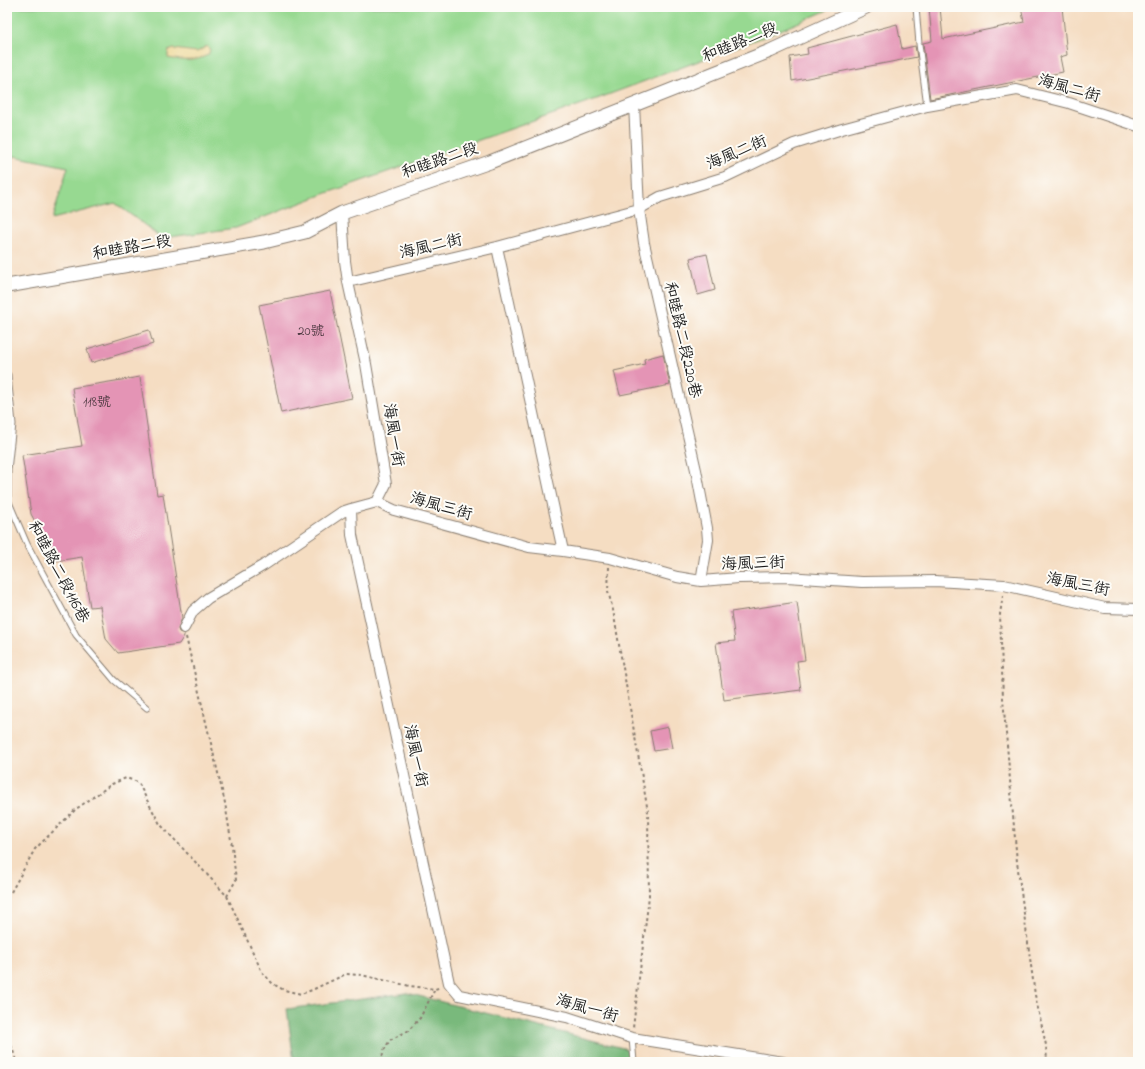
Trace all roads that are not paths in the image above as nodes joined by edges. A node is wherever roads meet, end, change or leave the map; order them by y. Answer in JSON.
{"nodes":[{"id":1,"x":866,"y":7,"type":"edge"},
{"id":2,"x":916,"y":7,"type":"edge"},
{"id":3,"x":634,"y":104,"type":"junction"},
{"id":4,"x":927,"y":106,"type":"junction"},
{"id":5,"x":1138,"y":126,"type":"edge"},
{"id":6,"x":639,"y":209,"type":"junction"},
{"id":7,"x":342,"y":213,"type":"junction"},
{"id":8,"x":497,"y":247,"type":"junction"},
{"id":9,"x":348,"y":282,"type":"junction"},
{"id":10,"x":7,"y":286,"type":"edge"},
{"id":11,"x":7,"y":374,"type":"edge"},
{"id":12,"x":377,"y":502,"type":"junction"},
{"id":13,"x":351,"y":509,"type":"junction"},
{"id":14,"x":563,"y":551,"type":"junction"},
{"id":15,"x":701,"y":581,"type":"junction"},
{"id":16,"x":1138,"y":609,"type":"edge"},
{"id":17,"x":184,"y":628,"type":"road end"},
{"id":18,"x":147,"y":708,"type":"dead end"},
{"id":19,"x":632,"y":1038,"type":"junction"},
{"id":20,"x":634,"y":1062,"type":"edge"},
{"id":21,"x":783,"y":1062,"type":"edge"}],
"edges":[{"from":1,"to":3,"type":"street","name":"和睦路二段"},
{"from":2,"to":4,"type":"lane"},
{"from":3,"to":6,"type":"street","name":"和睦路二段220巷"},
{"from":3,"to":7,"type":"street","name":"和睦路二段"},
{"from":4,"to":5,"type":"street","name":"海風二街"},
{"from":4,"to":6,"type":"street","name":"海風二街"},
{"from":6,"to":8,"type":"street","name":"海風二街"},
{"from":6,"to":15,"type":"street","name":"和睦路二段220巷"},
{"from":7,"to":9,"type":"street","name":"海風一街"},
{"from":7,"to":10,"type":"street","name":"和睦路二段"},
{"from":8,"to":9,"type":"street","name":"海風二街"},
{"from":8,"to":14,"type":"street"},
{"from":9,"to":12,"type":"street","name":"海風一街"},
{"from":11,"to":18,"type":"lane","name":"和睦路二段116巷"},
{"from":12,"to":13,"type":"street"},
{"from":12,"to":14,"type":"street","name":"海風三街"},
{"from":13,"to":17,"type":"street"},
{"from":13,"to":19,"type":"street","name":"海風一街"},
{"from":14,"to":15,"type":"street","name":"海風三街"},
{"from":15,"to":16,"type":"street","name":"海風三街"},
{"from":19,"to":20,"type":"lane"},
{"from":19,"to":21,"type":"street","name":"海風一街"}]}
